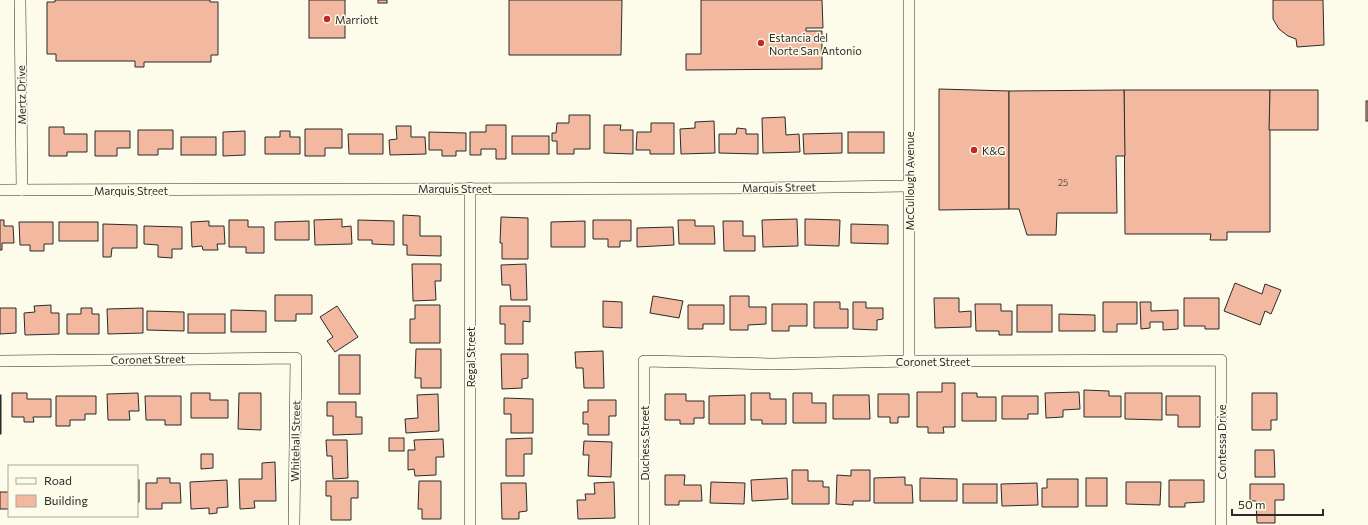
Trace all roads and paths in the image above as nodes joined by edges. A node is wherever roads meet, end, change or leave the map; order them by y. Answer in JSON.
{"nodes":[{"id":1,"x":20,"y":0,"type":"edge"},
{"id":2,"x":909,"y":0,"type":"edge"},
{"id":3,"x":909,"y":186,"type":"junction"},
{"id":4,"x":470,"y":188,"type":"junction"},
{"id":5,"x":0,"y":190,"type":"edge"},
{"id":6,"x":22,"y":190,"type":"junction"},
{"id":7,"x":296,"y":358,"type":"joint"},
{"id":8,"x":1221,"y":360,"type":"joint"},
{"id":9,"x":0,"y":361,"type":"edge"},
{"id":10,"x":644,"y":361,"type":"joint"},
{"id":11,"x":909,"y":361,"type":"junction"},
{"id":12,"x":294,"y":525,"type":"edge"},
{"id":13,"x":470,"y":525,"type":"edge"},
{"id":14,"x":644,"y":525,"type":"edge"},
{"id":15,"x":1221,"y":525,"type":"edge"}],
"edges":[{"from":1,"to":6,"type":"street","name":"Mertz Drive"},
{"from":2,"to":3,"type":"street","name":"McCullough Avenue"},
{"from":3,"to":4,"type":"street","name":"Marquis Street"},
{"from":3,"to":11,"type":"street","name":"McCullough Avenue"},
{"from":4,"to":6,"type":"street","name":"Marquis Street"},
{"from":4,"to":13,"type":"street","name":"Regal Street"},
{"from":5,"to":6,"type":"street","name":"Marquis Street"},
{"from":7,"to":9,"type":"street","name":"Coronet Street"},
{"from":7,"to":12,"type":"street","name":"Whitehall Street"},
{"from":8,"to":11,"type":"street","name":"Coronet Street"},
{"from":8,"to":15,"type":"street","name":"Contessa Drive"},
{"from":10,"to":11,"type":"street","name":"Coronet Street"},
{"from":10,"to":14,"type":"street","name":"Duchess Street"}]}
